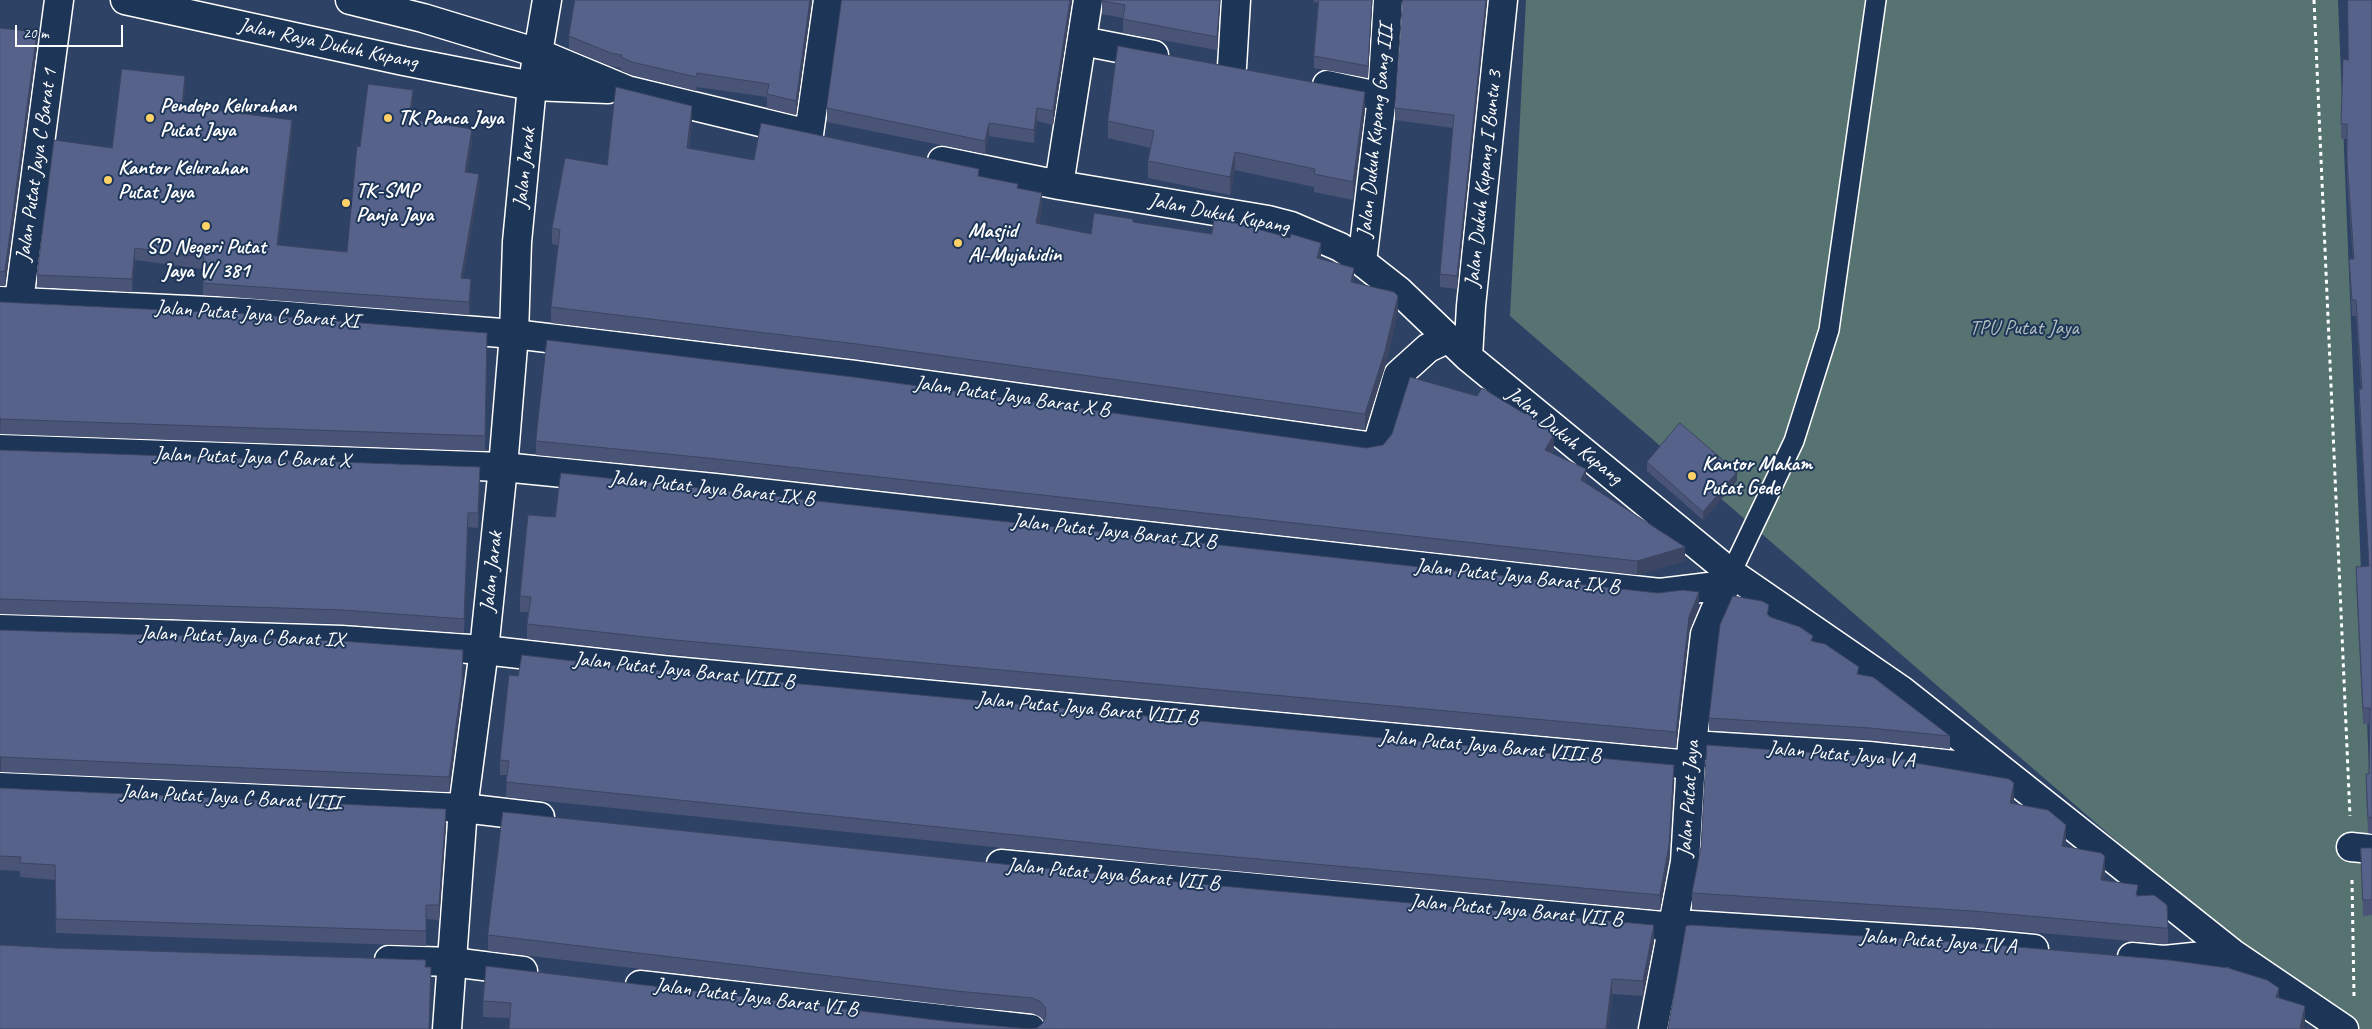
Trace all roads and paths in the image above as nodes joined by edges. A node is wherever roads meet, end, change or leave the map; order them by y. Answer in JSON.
{"nodes":[{"id":1,"x":59,"y":0,"type":"edge"},
{"id":2,"x":125,"y":0,"type":"edge"},
{"id":3,"x":350,"y":0,"type":"edge"},
{"id":4,"x":547,"y":0,"type":"edge"},
{"id":5,"x":828,"y":0,"type":"edge"},
{"id":6,"x":1088,"y":0,"type":"edge"},
{"id":7,"x":1236,"y":0,"type":"edge"},
{"id":8,"x":1388,"y":0,"type":"edge"},
{"id":9,"x":1503,"y":0,"type":"edge"},
{"id":10,"x":1876,"y":0,"type":"edge"},
{"id":11,"x":2314,"y":0,"type":"edge"},
{"id":12,"x":206,"y":8,"type":"edge"},
{"id":13,"x":1082,"y":41,"type":"junction"},
{"id":14,"x":538,"y":53,"type":"junction"},
{"id":15,"x":1177,"y":59,"type":"edge"},
{"id":16,"x":1205,"y":64,"type":"edge"},
{"id":17,"x":1232,"y":67,"type":"junction"},
{"id":18,"x":1260,"y":73,"type":"edge"},
{"id":19,"x":1307,"y":81,"type":"edge"},
{"id":20,"x":532,"y":86,"type":"junction"},
{"id":21,"x":627,"y":90,"type":"junction"},
{"id":22,"x":1382,"y":96,"type":"junction"},
{"id":23,"x":809,"y":134,"type":"junction"},
{"id":24,"x":838,"y":140,"type":"edge"},
{"id":25,"x":915,"y":156,"type":"edge"},
{"id":26,"x":1059,"y":186,"type":"junction"},
{"id":27,"x":1362,"y":262,"type":"junction"},
{"id":28,"x":10,"y":301,"type":"edge"},
{"id":29,"x":514,"y":334,"type":"junction"},
{"id":30,"x":1447,"y":339,"type":"junction"},
{"id":31,"x":1468,"y":357,"type":"junction"},
{"id":32,"x":0,"y":449,"type":"edge"},
{"id":33,"x":503,"y":467,"type":"junction"},
{"id":34,"x":1728,"y":579,"type":"junction"},
{"id":35,"x":0,"y":629,"type":"edge"},
{"id":36,"x":484,"y":650,"type":"junction"},
{"id":37,"x":1691,"y":755,"type":"junction"},
{"id":38,"x":1988,"y":760,"type":"junction"},
{"id":39,"x":0,"y":787,"type":"edge"},
{"id":40,"x":463,"y":808,"type":"junction"},
{"id":41,"x":562,"y":819,"type":"edge"},
{"id":42,"x":2362,"y":848,"type":"edge"},
{"id":43,"x":979,"y":862,"type":"edge"},
{"id":44,"x":1674,"y":927,"type":"junction"},
{"id":45,"x":2063,"y":952,"type":"edge"},
{"id":46,"x":2232,"y":953,"type":"junction"},
{"id":47,"x":2109,"y":956,"type":"edge"},
{"id":48,"x":366,"y":959,"type":"edge"},
{"id":49,"x":452,"y":962,"type":"junction"},
{"id":50,"x":551,"y":974,"type":"edge"},
{"id":51,"x":620,"y":982,"type":"edge"},
{"id":52,"x":2355,"y":1000,"type":"dead end"},
{"id":53,"x":447,"y":1029,"type":"edge"},
{"id":54,"x":1031,"y":1029,"type":"edge"},
{"id":55,"x":1653,"y":1029,"type":"edge"},
{"id":56,"x":2344,"y":1029,"type":"edge"}],
"edges":[{"from":1,"to":28,"type":"street","name":"Jalan Putat Jaya C Barat 1"},
{"from":2,"to":12,"type":"street","name":"Jalan Raya Dukuh Kupang"},
{"from":3,"to":14,"type":"street"},
{"from":4,"to":14,"type":"street","name":"Jalan Jarak"},
{"from":5,"to":23,"type":"street"},
{"from":6,"to":13,"type":"street"},
{"from":7,"to":17,"type":"street"},
{"from":8,"to":22,"type":"street","name":"Jalan Dukuh Kupang Gang III"},
{"from":9,"to":31,"type":"street","name":"Jalan Dukuh Kupang I Buntu 3"},
{"from":10,"to":34,"type":"lane"},
{"from":11,"to":42,"type":"path"},
{"from":12,"to":20,"type":"street","name":"Jalan Raya Dukuh Kupang"},
{"from":13,"to":15,"type":"street"},
{"from":13,"to":26,"type":"street"},
{"from":14,"to":20,"type":"street","name":"Jalan Jarak"},
{"from":14,"to":21,"type":"street"},
{"from":16,"to":17,"type":"street"},
{"from":17,"to":18,"type":"street"},
{"from":19,"to":22,"type":"street"},
{"from":20,"to":21,"type":"street"},
{"from":20,"to":29,"type":"street","name":"Jalan Jarak"},
{"from":21,"to":23,"type":"street"},
{"from":22,"to":27,"type":"street","name":"Jalan Dukuh Kupang Gang III"},
{"from":23,"to":24,"type":"street"},
{"from":25,"to":26,"type":"street","name":"Jalan Dukuh Kupang"},
{"from":26,"to":27,"type":"street","name":"Jalan Dukuh Kupang"},
{"from":27,"to":30,"type":"street","name":"Jalan Dukuh Kupang"},
{"from":28,"to":29,"type":"street","name":"Jalan Putat Jaya C Barat XI"},
{"from":29,"to":30,"type":"street","name":"Jalan Putat Jaya Barat X B"},
{"from":29,"to":33,"type":"street","name":"Jalan Jarak"},
{"from":30,"to":31,"type":"street","name":"Jalan Dukuh Kupang"},
{"from":31,"to":34,"type":"street","name":"Jalan Dukuh Kupang"},
{"from":32,"to":33,"type":"street","name":"Jalan Putat Jaya C Barat X"},
{"from":33,"to":34,"type":"street","name":"Jalan Putat Jaya Barat IX B"},
{"from":33,"to":36,"type":"street","name":"Jalan Jarak"},
{"from":34,"to":37,"type":"street","name":"Jalan Putat Jaya"},
{"from":34,"to":38,"type":"street","name":"Jalan Dukuh Kupang"},
{"from":35,"to":36,"type":"street","name":"Jalan Putat Jaya C Barat IX"},
{"from":36,"to":37,"type":"street","name":"Jalan Putat Jaya Barat VIII B"},
{"from":36,"to":40,"type":"street","name":"Jalan Jarak"},
{"from":37,"to":38,"type":"street","name":"Jalan Putat Jaya V A"},
{"from":37,"to":44,"type":"street","name":"Jalan Putat Jaya"},
{"from":38,"to":46,"type":"street","name":"Jalan Dukuh Kupang"},
{"from":39,"to":40,"type":"street","name":"Jalan Putat Jaya C Barat VIII"},
{"from":40,"to":41,"type":"street"},
{"from":40,"to":49,"type":"street","name":"Jalan Jarak"},
{"from":42,"to":52,"type":"path"},
{"from":43,"to":44,"type":"street","name":"Jalan Putat Jaya Barat VII B"},
{"from":44,"to":45,"type":"street","name":"Jalan Putat Jaya IV A"},
{"from":44,"to":55,"type":"street","name":"Jalan Putat Jaya"},
{"from":46,"to":47,"type":"street"},
{"from":46,"to":56,"type":"street","name":"Jalan Dukuh Kupang"},
{"from":48,"to":49,"type":"street"},
{"from":49,"to":50,"type":"street"},
{"from":49,"to":53,"type":"street","name":"Jalan Jarak"},
{"from":51,"to":54,"type":"street","name":"Jalan Putat Jaya Barat VI B"}]}
